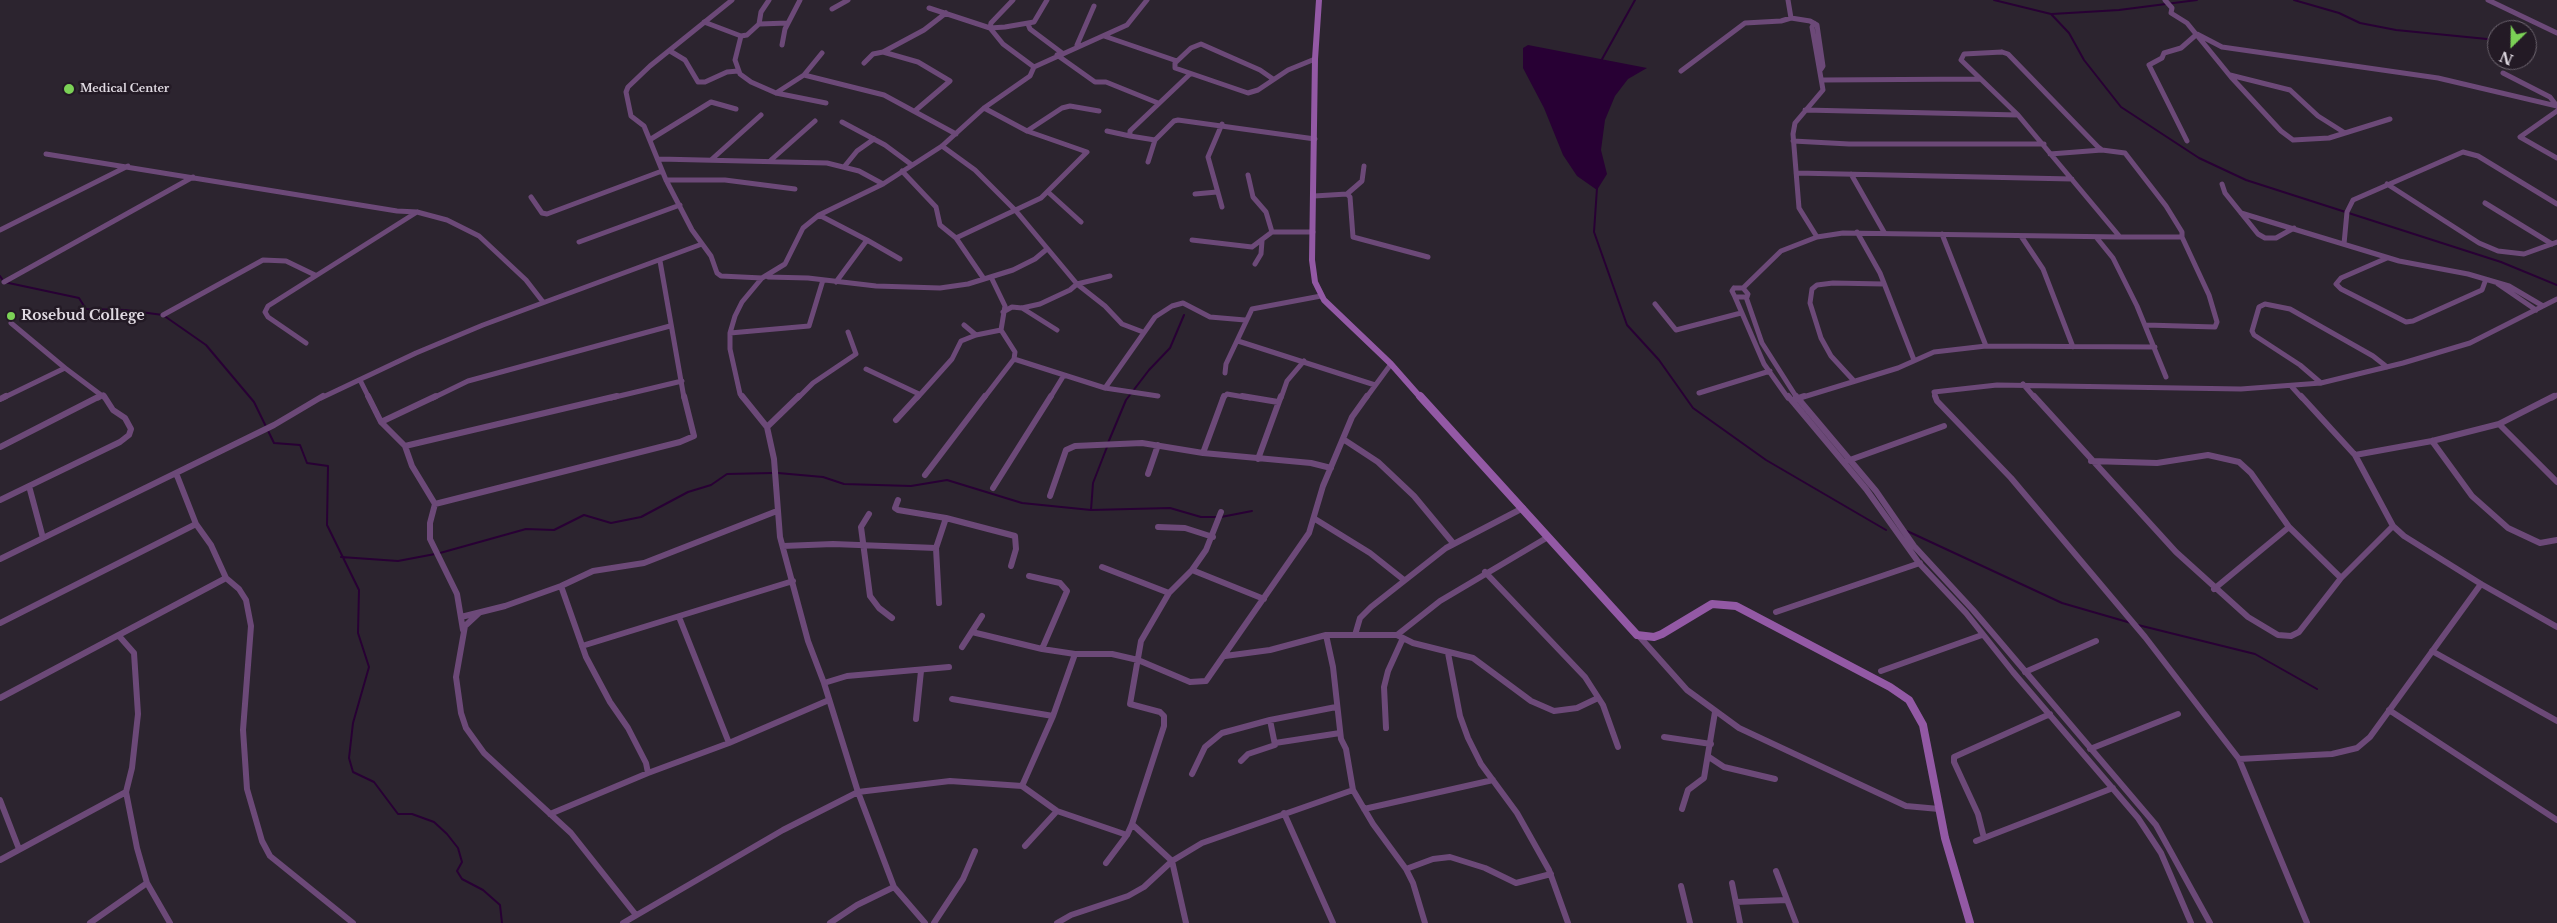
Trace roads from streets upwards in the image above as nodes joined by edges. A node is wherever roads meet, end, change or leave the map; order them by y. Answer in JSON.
{"nodes":[{"id":1,"x":732,"y":0,"type":"edge"},
{"id":2,"x":769,"y":0,"type":"edge"},
{"id":3,"x":800,"y":0,"type":"edge"},
{"id":4,"x":848,"y":0,"type":"edge"},
{"id":5,"x":1013,"y":0,"type":"edge"},
{"id":6,"x":1047,"y":0,"type":"edge"},
{"id":7,"x":1147,"y":0,"type":"edge"},
{"id":8,"x":1319,"y":0,"type":"edge"},
{"id":9,"x":1788,"y":0,"type":"edge"},
{"id":10,"x":2165,"y":0,"type":"edge"},
{"id":11,"x":2488,"y":0,"type":"edge"},
{"id":12,"x":1094,"y":6,"type":"dead end"},
{"id":13,"x":929,"y":8,"type":"dead end"},
{"id":14,"x":832,"y":9,"type":"dead end"},
{"id":15,"x":946,"y":13,"type":"junction"},
{"id":16,"x":1791,"y":18,"type":"junction"},
{"id":17,"x":704,"y":22,"type":"junction"},
{"id":18,"x":788,"y":23,"type":"junction"},
{"id":19,"x":759,"y":24,"type":"junction"},
{"id":20,"x":1028,"y":24,"type":"junction"},
{"id":21,"x":990,"y":28,"type":"junction"},
{"id":22,"x":2557,"y":32,"type":"edge"},
{"id":23,"x":2197,"y":34,"type":"junction"},
{"id":24,"x":741,"y":36,"type":"junction"},
{"id":25,"x":1104,"y":36,"type":"junction"},
{"id":26,"x":782,"y":45,"type":"dead end"},
{"id":27,"x":1077,"y":46,"type":"junction"},
{"id":28,"x":670,"y":51,"type":"junction"},
{"id":29,"x":883,"y":52,"type":"junction"},
{"id":30,"x":1062,"y":52,"type":"junction"},
{"id":31,"x":822,"y":53,"type":"dead end"},
{"id":32,"x":1057,"y":55,"type":"junction"},
{"id":33,"x":1315,"y":59,"type":"junction"},
{"id":34,"x":1177,"y":61,"type":"junction"},
{"id":35,"x":864,"y":63,"type":"dead end"},
{"id":36,"x":1034,"y":67,"type":"junction"},
{"id":37,"x":738,"y":70,"type":"junction"},
{"id":38,"x":1681,"y":71,"type":"dead end"},
{"id":39,"x":2503,"y":73,"type":"dead end"},
{"id":40,"x":1190,"y":74,"type":"junction"},
{"id":41,"x":804,"y":75,"type":"junction"},
{"id":42,"x":2230,"y":75,"type":"junction"},
{"id":43,"x":1273,"y":79,"type":"junction"},
{"id":44,"x":1980,"y":79,"type":"junction"},
{"id":45,"x":1823,"y":80,"type":"junction"},
{"id":46,"x":776,"y":93,"type":"junction"},
{"id":47,"x":826,"y":103,"type":"dead end"},
{"id":48,"x":1158,"y":103,"type":"junction"},
{"id":49,"x":2557,"y":106,"type":"edge"},
{"id":50,"x":984,"y":108,"type":"junction"},
{"id":51,"x":736,"y":109,"type":"dead end"},
{"id":52,"x":916,"y":110,"type":"junction"},
{"id":53,"x":1805,"y":110,"type":"junction"},
{"id":54,"x":1099,"y":111,"type":"dead end"},
{"id":55,"x":2557,"y":111,"type":"edge"},
{"id":56,"x":761,"y":114,"type":"dead end"},
{"id":57,"x":2018,"y":115,"type":"junction"},
{"id":58,"x":2390,"y":119,"type":"dead end"},
{"id":59,"x":815,"y":121,"type":"dead end"},
{"id":60,"x":842,"y":122,"type":"dead end"},
{"id":61,"x":1222,"y":124,"type":"junction"},
{"id":62,"x":1027,"y":131,"type":"junction"},
{"id":63,"x":1107,"y":131,"type":"dead end"},
{"id":64,"x":2345,"y":133,"type":"junction"},
{"id":65,"x":956,"y":134,"type":"junction"},
{"id":66,"x":1130,"y":136,"type":"junction"},
{"id":67,"x":874,"y":138,"type":"junction"},
{"id":68,"x":651,"y":139,"type":"junction"},
{"id":69,"x":1315,"y":139,"type":"junction"},
{"id":70,"x":1155,"y":140,"type":"junction"},
{"id":71,"x":1793,"y":140,"type":"junction"},
{"id":72,"x":2187,"y":141,"type":"dead end"},
{"id":73,"x":2044,"y":144,"type":"junction"},
{"id":74,"x":942,"y":146,"type":"junction"},
{"id":75,"x":2102,"y":150,"type":"junction"},
{"id":76,"x":46,"y":154,"type":"dead end"},
{"id":77,"x":2050,"y":154,"type":"junction"},
{"id":78,"x":2557,"y":158,"type":"edge"},
{"id":79,"x":659,"y":159,"type":"junction"},
{"id":80,"x":711,"y":160,"type":"junction"},
{"id":81,"x":771,"y":160,"type":"junction"},
{"id":82,"x":1148,"y":162,"type":"dead end"},
{"id":83,"x":912,"y":165,"type":"junction"},
{"id":84,"x":128,"y":166,"type":"junction"},
{"id":85,"x":1364,"y":166,"type":"dead end"},
{"id":86,"x":844,"y":167,"type":"junction"},
{"id":87,"x":662,"y":171,"type":"junction"},
{"id":88,"x":902,"y":171,"type":"junction"},
{"id":89,"x":1796,"y":173,"type":"junction"},
{"id":90,"x":1851,"y":174,"type":"junction"},
{"id":91,"x":1248,"y":176,"type":"dead end"},
{"id":92,"x":193,"y":177,"type":"junction"},
{"id":93,"x":2072,"y":179,"type":"junction"},
{"id":94,"x":666,"y":180,"type":"junction"},
{"id":95,"x":883,"y":184,"type":"junction"},
{"id":96,"x":2222,"y":184,"type":"dead end"},
{"id":97,"x":2387,"y":184,"type":"junction"},
{"id":98,"x":795,"y":189,"type":"dead end"},
{"id":99,"x":1048,"y":192,"type":"junction"},
{"id":100,"x":1217,"y":192,"type":"junction"},
{"id":101,"x":1195,"y":194,"type":"dead end"},
{"id":102,"x":1347,"y":194,"type":"junction"},
{"id":103,"x":1314,"y":196,"type":"junction"},
{"id":104,"x":531,"y":197,"type":"dead end"},
{"id":105,"x":2485,"y":203,"type":"dead end"},
{"id":106,"x":2557,"y":204,"type":"edge"},
{"id":107,"x":680,"y":205,"type":"junction"},
{"id":108,"x":1222,"y":206,"type":"dead end"},
{"id":109,"x":1016,"y":211,"type":"junction"},
{"id":110,"x":417,"y":212,"type":"junction"},
{"id":111,"x":2241,"y":213,"type":"junction"},
{"id":112,"x":819,"y":215,"type":"junction"},
{"id":113,"x":1081,"y":222,"type":"dead end"},
{"id":114,"x":2294,"y":228,"type":"junction"},
{"id":115,"x":0,"y":230,"type":"edge"},
{"id":116,"x":1272,"y":232,"type":"junction"},
{"id":117,"x":1313,"y":232,"type":"junction"},
{"id":118,"x":1857,"y":232,"type":"junction"},
{"id":119,"x":1884,"y":232,"type":"junction"},
{"id":120,"x":1942,"y":234,"type":"junction"},
{"id":121,"x":2020,"y":236,"type":"junction"},
{"id":122,"x":1817,"y":237,"type":"junction"},
{"id":123,"x":2096,"y":237,"type":"junction"},
{"id":124,"x":2120,"y":237,"type":"junction"},
{"id":125,"x":2182,"y":237,"type":"junction"},
{"id":126,"x":956,"y":238,"type":"junction"},
{"id":127,"x":867,"y":240,"type":"junction"},
{"id":128,"x":1192,"y":240,"type":"dead end"},
{"id":129,"x":1262,"y":241,"type":"junction"},
{"id":130,"x":579,"y":242,"type":"dead end"},
{"id":131,"x":2554,"y":243,"type":"edge"},
{"id":132,"x":702,"y":244,"type":"junction"},
{"id":133,"x":2344,"y":244,"type":"junction"},
{"id":134,"x":1047,"y":249,"type":"junction"},
{"id":135,"x":1428,"y":257,"type":"dead end"},
{"id":136,"x":2387,"y":258,"type":"junction"},
{"id":137,"x":900,"y":259,"type":"dead end"},
{"id":138,"x":660,"y":261,"type":"junction"},
{"id":139,"x":1255,"y":264,"type":"dead end"},
{"id":140,"x":315,"y":276,"type":"junction"},
{"id":141,"x":1110,"y":276,"type":"dead end"},
{"id":142,"x":764,"y":277,"type":"junction"},
{"id":143,"x":992,"y":277,"type":"junction"},
{"id":144,"x":984,"y":279,"type":"junction"},
{"id":145,"x":2486,"y":279,"type":"junction"},
{"id":146,"x":822,"y":280,"type":"junction"},
{"id":147,"x":4,"y":282,"type":"dead end"},
{"id":148,"x":836,"y":282,"type":"junction"},
{"id":149,"x":2497,"y":283,"type":"junction"},
{"id":150,"x":1077,"y":284,"type":"junction"},
{"id":151,"x":1884,"y":284,"type":"junction"},
{"id":152,"x":1743,"y":288,"type":"junction"},
{"id":153,"x":1321,"y":296,"type":"junction"},
{"id":154,"x":1735,"y":297,"type":"junction"},
{"id":155,"x":1746,"y":297,"type":"junction"},
{"id":156,"x":2527,"y":297,"type":"junction"},
{"id":157,"x":2557,"y":299,"type":"edge"},
{"id":158,"x":2521,"y":300,"type":"junction"},
{"id":159,"x":543,"y":302,"type":"junction"},
{"id":160,"x":1656,"y":304,"type":"dead end"},
{"id":161,"x":2543,"y":306,"type":"junction"},
{"id":162,"x":1022,"y":308,"type":"junction"},
{"id":163,"x":1004,"y":309,"type":"junction"},
{"id":164,"x":2536,"y":310,"type":"junction"},
{"id":165,"x":1741,"y":312,"type":"junction"},
{"id":166,"x":163,"y":315,"type":"dead end"},
{"id":167,"x":1245,"y":320,"type":"junction"},
{"id":168,"x":11,"y":323,"type":"dead end"},
{"id":169,"x":964,"y":325,"type":"dead end"},
{"id":170,"x":2146,"y":325,"type":"junction"},
{"id":171,"x":670,"y":326,"type":"junction"},
{"id":172,"x":1001,"y":330,"type":"junction"},
{"id":173,"x":1057,"y":330,"type":"dead end"},
{"id":174,"x":848,"y":332,"type":"dead end"},
{"id":175,"x":1143,"y":332,"type":"junction"},
{"id":176,"x":730,"y":333,"type":"junction"},
{"id":177,"x":976,"y":335,"type":"junction"},
{"id":178,"x":1238,"y":341,"type":"junction"},
{"id":179,"x":306,"y":344,"type":"dead end"},
{"id":180,"x":1986,"y":346,"type":"junction"},
{"id":181,"x":2073,"y":347,"type":"junction"},
{"id":182,"x":2155,"y":347,"type":"junction"},
{"id":183,"x":1014,"y":359,"type":"junction"},
{"id":184,"x":1914,"y":360,"type":"junction"},
{"id":185,"x":1304,"y":361,"type":"junction"},
{"id":186,"x":1391,"y":364,"type":"junction"},
{"id":187,"x":2387,"y":367,"type":"junction"},
{"id":188,"x":65,"y":368,"type":"junction"},
{"id":189,"x":866,"y":369,"type":"dead end"},
{"id":190,"x":1770,"y":371,"type":"junction"},
{"id":191,"x":1226,"y":373,"type":"dead end"},
{"id":192,"x":1064,"y":375,"type":"junction"},
{"id":193,"x":2166,"y":376,"type":"dead end"},
{"id":194,"x":360,"y":380,"type":"junction"},
{"id":195,"x":682,"y":381,"type":"junction"},
{"id":196,"x":1854,"y":381,"type":"junction"},
{"id":197,"x":2321,"y":383,"type":"junction"},
{"id":198,"x":2023,"y":384,"type":"junction"},
{"id":199,"x":1375,"y":385,"type":"junction"},
{"id":200,"x":2292,"y":387,"type":"junction"},
{"id":201,"x":1105,"y":388,"type":"junction"},
{"id":202,"x":1699,"y":393,"type":"dead end"},
{"id":203,"x":919,"y":394,"type":"junction"},
{"id":204,"x":103,"y":395,"type":"junction"},
{"id":205,"x":2557,"y":395,"type":"edge"},
{"id":206,"x":1158,"y":396,"type":"dead end"},
{"id":207,"x":1798,"y":398,"type":"junction"},
{"id":208,"x":0,"y":399,"type":"edge"},
{"id":209,"x":1791,"y":401,"type":"junction"},
{"id":210,"x":1278,"y":402,"type":"junction"},
{"id":211,"x":896,"y":420,"type":"dead end"},
{"id":212,"x":380,"y":422,"type":"junction"},
{"id":213,"x":2499,"y":424,"type":"junction"},
{"id":214,"x":1944,"y":426,"type":"dead end"},
{"id":215,"x":767,"y":427,"type":"junction"},
{"id":216,"x":1344,"y":439,"type":"junction"},
{"id":217,"x":2432,"y":441,"type":"junction"},
{"id":218,"x":1158,"y":445,"type":"junction"},
{"id":219,"x":405,"y":446,"type":"junction"},
{"id":220,"x":0,"y":447,"type":"edge"},
{"id":221,"x":1203,"y":453,"type":"junction"},
{"id":222,"x":2355,"y":455,"type":"junction"},
{"id":223,"x":1258,"y":459,"type":"junction"},
{"id":224,"x":1850,"y":460,"type":"junction"},
{"id":225,"x":2091,"y":461,"type":"junction"},
{"id":226,"x":1842,"y":462,"type":"junction"},
{"id":227,"x":1331,"y":468,"type":"junction"},
{"id":228,"x":176,"y":473,"type":"junction"},
{"id":229,"x":1148,"y":474,"type":"dead end"},
{"id":230,"x":925,"y":475,"type":"dead end"},
{"id":231,"x":2557,"y":482,"type":"edge"},
{"id":232,"x":29,"y":486,"type":"junction"},
{"id":233,"x":993,"y":488,"type":"dead end"},
{"id":234,"x":1050,"y":496,"type":"dead end"},
{"id":235,"x":0,"y":500,"type":"edge"},
{"id":236,"x":898,"y":500,"type":"dead end"},
{"id":237,"x":435,"y":504,"type":"junction"},
{"id":238,"x":1523,"y":508,"type":"junction"},
{"id":239,"x":777,"y":511,"type":"junction"},
{"id":240,"x":1221,"y":512,"type":"dead end"},
{"id":241,"x":869,"y":514,"type":"dead end"},
{"id":242,"x":946,"y":518,"type":"junction"},
{"id":243,"x":1315,"y":519,"type":"junction"},
{"id":244,"x":196,"y":524,"type":"junction"},
{"id":245,"x":2290,"y":526,"type":"junction"},
{"id":246,"x":2393,"y":526,"type":"junction"},
{"id":247,"x":1158,"y":527,"type":"dead end"},
{"id":248,"x":1213,"y":537,"type":"junction"},
{"id":249,"x":1548,"y":537,"type":"junction"},
{"id":250,"x":42,"y":538,"type":"junction"},
{"id":251,"x":2557,"y":540,"type":"edge"},
{"id":252,"x":1453,"y":543,"type":"junction"},
{"id":253,"x":783,"y":546,"type":"junction"},
{"id":254,"x":865,"y":546,"type":"junction"},
{"id":255,"x":936,"y":548,"type":"junction"},
{"id":256,"x":0,"y":559,"type":"edge"},
{"id":257,"x":1927,"y":561,"type":"junction"},
{"id":258,"x":1919,"y":563,"type":"junction"},
{"id":259,"x":1011,"y":566,"type":"dead end"},
{"id":260,"x":1102,"y":567,"type":"dead end"},
{"id":261,"x":1192,"y":570,"type":"junction"},
{"id":262,"x":1485,"y":572,"type":"junction"},
{"id":263,"x":1029,"y":576,"type":"dead end"},
{"id":264,"x":226,"y":578,"type":"junction"},
{"id":265,"x":2341,"y":578,"type":"junction"},
{"id":266,"x":793,"y":580,"type":"junction"},
{"id":267,"x":1404,"y":580,"type":"junction"},
{"id":268,"x":2481,"y":584,"type":"junction"},
{"id":269,"x":561,"y":586,"type":"junction"},
{"id":270,"x":2214,"y":589,"type":"junction"},
{"id":271,"x":1169,"y":593,"type":"junction"},
{"id":272,"x":1264,"y":599,"type":"junction"},
{"id":273,"x":939,"y":603,"type":"dead end"},
{"id":274,"x":1776,"y":612,"type":"dead end"},
{"id":275,"x":479,"y":613,"type":"junction"},
{"id":276,"x":461,"y":616,"type":"junction"},
{"id":277,"x":982,"y":616,"type":"dead end"},
{"id":278,"x":679,"y":617,"type":"junction"},
{"id":279,"x":892,"y":618,"type":"dead end"},
{"id":280,"x":0,"y":622,"type":"edge"},
{"id":281,"x":2557,"y":626,"type":"edge"},
{"id":282,"x":463,"y":632,"type":"junction"},
{"id":283,"x":972,"y":632,"type":"junction"},
{"id":284,"x":1982,"y":634,"type":"junction"},
{"id":285,"x":1326,"y":635,"type":"junction"},
{"id":286,"x":1637,"y":635,"type":"junction"},
{"id":287,"x":119,"y":636,"type":"junction"},
{"id":288,"x":1355,"y":636,"type":"junction"},
{"id":289,"x":1400,"y":637,"type":"junction"},
{"id":290,"x":2096,"y":641,"type":"dead end"},
{"id":291,"x":962,"y":646,"type":"dead end"},
{"id":292,"x":583,"y":648,"type":"junction"},
{"id":293,"x":1042,"y":649,"type":"junction"},
{"id":294,"x":2432,"y":651,"type":"junction"},
{"id":295,"x":1448,"y":653,"type":"junction"},
{"id":296,"x":1075,"y":654,"type":"junction"},
{"id":297,"x":1225,"y":656,"type":"junction"},
{"id":298,"x":1138,"y":660,"type":"junction"},
{"id":299,"x":949,"y":667,"type":"dead end"},
{"id":300,"x":921,"y":671,"type":"junction"},
{"id":301,"x":1881,"y":671,"type":"dead end"},
{"id":302,"x":2025,"y":672,"type":"junction"},
{"id":303,"x":824,"y":683,"type":"junction"},
{"id":304,"x":0,"y":698,"type":"edge"},
{"id":305,"x":1598,"y":698,"type":"junction"},
{"id":306,"x":952,"y":699,"type":"dead end"},
{"id":307,"x":829,"y":700,"type":"junction"},
{"id":308,"x":1336,"y":707,"type":"junction"},
{"id":309,"x":2389,"y":710,"type":"junction"},
{"id":310,"x":1715,"y":712,"type":"junction"},
{"id":311,"x":2050,"y":714,"type":"junction"},
{"id":312,"x":2178,"y":714,"type":"dead end"},
{"id":313,"x":1053,"y":716,"type":"junction"},
{"id":314,"x":916,"y":719,"type":"dead end"},
{"id":315,"x":1270,"y":720,"type":"junction"},
{"id":316,"x":2557,"y":721,"type":"edge"},
{"id":317,"x":1386,"y":728,"type":"dead end"},
{"id":318,"x":1340,"y":733,"type":"junction"},
{"id":319,"x":1664,"y":736,"type":"dead end"},
{"id":320,"x":729,"y":743,"type":"junction"},
{"id":321,"x":1275,"y":743,"type":"junction"},
{"id":322,"x":1711,"y":744,"type":"junction"},
{"id":323,"x":1618,"y":747,"type":"dead end"},
{"id":324,"x":2090,"y":749,"type":"junction"},
{"id":325,"x":1709,"y":757,"type":"junction"},
{"id":326,"x":2239,"y":759,"type":"junction"},
{"id":327,"x":1241,"y":762,"type":"dead end"},
{"id":328,"x":648,"y":773,"type":"junction"},
{"id":329,"x":1192,"y":774,"type":"dead end"},
{"id":330,"x":1775,"y":779,"type":"dead end"},
{"id":331,"x":1493,"y":780,"type":"junction"},
{"id":332,"x":1022,"y":786,"type":"junction"},
{"id":333,"x":2113,"y":788,"type":"junction"},
{"id":334,"x":1353,"y":790,"type":"junction"},
{"id":335,"x":126,"y":792,"type":"junction"},
{"id":336,"x":858,"y":792,"type":"junction"},
{"id":337,"x":0,"y":800,"type":"edge"},
{"id":338,"x":1364,"y":809,"type":"junction"},
{"id":339,"x":1682,"y":809,"type":"dead end"},
{"id":340,"x":1939,"y":810,"type":"junction"},
{"id":341,"x":1057,"y":811,"type":"junction"},
{"id":342,"x":1284,"y":813,"type":"junction"},
{"id":343,"x":550,"y":814,"type":"junction"},
{"id":344,"x":2557,"y":820,"type":"edge"},
{"id":345,"x":1132,"y":824,"type":"junction"},
{"id":346,"x":1127,"y":835,"type":"junction"},
{"id":347,"x":1025,"y":846,"type":"dead end"},
{"id":348,"x":19,"y":849,"type":"junction"},
{"id":349,"x":975,"y":852,"type":"dead end"},
{"id":350,"x":0,"y":860,"type":"edge"},
{"id":351,"x":1172,"y":861,"type":"junction"},
{"id":352,"x":1106,"y":863,"type":"dead end"},
{"id":353,"x":1406,"y":869,"type":"junction"},
{"id":354,"x":1776,"y":871,"type":"dead end"},
{"id":355,"x":1551,"y":874,"type":"junction"},
{"id":356,"x":1732,"y":883,"type":"dead end"},
{"id":357,"x":147,"y":884,"type":"junction"},
{"id":358,"x":1681,"y":886,"type":"dead end"},
{"id":359,"x":894,"y":888,"type":"junction"},
{"id":360,"x":1787,"y":900,"type":"junction"},
{"id":361,"x":1736,"y":902,"type":"junction"},
{"id":362,"x":636,"y":915,"type":"junction"},
{"id":363,"x":90,"y":923,"type":"edge"},
{"id":364,"x":170,"y":923,"type":"edge"},
{"id":365,"x":354,"y":923,"type":"edge"},
{"id":366,"x":623,"y":923,"type":"edge"},
{"id":367,"x":830,"y":923,"type":"edge"},
{"id":368,"x":924,"y":923,"type":"edge"},
{"id":369,"x":934,"y":923,"type":"edge"},
{"id":370,"x":1057,"y":923,"type":"edge"},
{"id":371,"x":1186,"y":923,"type":"edge"},
{"id":372,"x":1333,"y":923,"type":"edge"},
{"id":373,"x":1424,"y":923,"type":"edge"},
{"id":374,"x":1568,"y":923,"type":"edge"},
{"id":375,"x":1690,"y":923,"type":"edge"},
{"id":376,"x":1740,"y":923,"type":"edge"},
{"id":377,"x":1796,"y":923,"type":"edge"},
{"id":378,"x":1970,"y":923,"type":"edge"},
{"id":379,"x":2191,"y":923,"type":"edge"},
{"id":380,"x":2210,"y":923,"type":"edge"},
{"id":381,"x":2307,"y":923,"type":"edge"}],
"edges":[{"from":1,"to":17,"type":"street"},
{"from":2,"to":19,"type":"street"},
{"from":3,"to":18,"type":"street"},
{"from":4,"to":14,"type":"street"},
{"from":5,"to":21,"type":"street"},
{"from":6,"to":20,"type":"street"},
{"from":7,"to":25,"type":"street"},
{"from":8,"to":33,"type":"street"},
{"from":9,"to":16,"type":"street"},
{"from":10,"to":23,"type":"street"},
{"from":11,"to":22,"type":"street"},
{"from":12,"to":27,"type":"street"},
{"from":13,"to":15,"type":"street"},
{"from":15,"to":21,"type":"street"},
{"from":15,"to":29,"type":"street"},
{"from":16,"to":38,"type":"street"},
{"from":16,"to":45,"type":"street"},
{"from":17,"to":24,"type":"street"},
{"from":17,"to":28,"type":"street"},
{"from":18,"to":19,"type":"street"},
{"from":18,"to":26,"type":"street"},
{"from":19,"to":24,"type":"street"},
{"from":20,"to":21,"type":"street"},
{"from":20,"to":30,"type":"street"},
{"from":21,"to":36,"type":"street"},
{"from":23,"to":42,"type":"street"},
{"from":23,"to":49,"type":"street"},
{"from":23,"to":72,"type":"street"},
{"from":24,"to":37,"type":"street"},
{"from":25,"to":27,"type":"street"},
{"from":25,"to":34,"type":"street"},
{"from":27,"to":30,"type":"street"},
{"from":28,"to":37,"type":"street"},
{"from":28,"to":68,"type":"street"},
{"from":29,"to":35,"type":"street"},
{"from":29,"to":52,"type":"street"},
{"from":30,"to":32,"type":"street"},
{"from":31,"to":41,"type":"street"},
{"from":32,"to":36,"type":"street"},
{"from":32,"to":48,"type":"street"},
{"from":33,"to":43,"type":"street"},
{"from":33,"to":69,"type":"street"},
{"from":34,"to":40,"type":"street"},
{"from":34,"to":43,"type":"street"},
{"from":36,"to":50,"type":"street"},
{"from":37,"to":46,"type":"street"},
{"from":39,"to":49,"type":"street"},
{"from":40,"to":43,"type":"street"},
{"from":40,"to":48,"type":"street"},
{"from":41,"to":46,"type":"street"},
{"from":41,"to":52,"type":"street"},
{"from":42,"to":64,"type":"street"},
{"from":42,"to":64,"type":"street"},
{"from":44,"to":45,"type":"street"},
{"from":44,"to":57,"type":"street"},
{"from":44,"to":75,"type":"street"},
{"from":45,"to":53,"type":"street"},
{"from":46,"to":47,"type":"street"},
{"from":48,"to":66,"type":"street"},
{"from":50,"to":62,"type":"street"},
{"from":50,"to":65,"type":"street"},
{"from":51,"to":68,"type":"street"},
{"from":52,"to":65,"type":"street"},
{"from":53,"to":57,"type":"street"},
{"from":53,"to":71,"type":"street"},
{"from":54,"to":62,"type":"street"},
{"from":55,"to":78,"type":"street"},
{"from":56,"to":80,"type":"street"},
{"from":57,"to":73,"type":"street"},
{"from":58,"to":64,"type":"street"},
{"from":59,"to":81,"type":"street"},
{"from":60,"to":67,"type":"street"},
{"from":61,"to":69,"type":"street"},
{"from":61,"to":70,"type":"street"},
{"from":61,"to":100,"type":"street"},
{"from":62,"to":99,"type":"street"},
{"from":63,"to":66,"type":"street"},
{"from":65,"to":74,"type":"street"},
{"from":66,"to":70,"type":"street"},
{"from":67,"to":83,"type":"street"},
{"from":67,"to":86,"type":"street"},
{"from":68,"to":79,"type":"street"},
{"from":69,"to":103,"type":"street"},
{"from":70,"to":82,"type":"street"},
{"from":71,"to":73,"type":"street"},
{"from":71,"to":89,"type":"street"},
{"from":73,"to":77,"type":"street"},
{"from":74,"to":83,"type":"street"},
{"from":74,"to":109,"type":"street"},
{"from":75,"to":77,"type":"street"},
{"from":75,"to":125,"type":"street"},
{"from":76,"to":84,"type":"street"},
{"from":77,"to":93,"type":"street"},
{"from":79,"to":80,"type":"street"},
{"from":79,"to":87,"type":"street"},
{"from":80,"to":81,"type":"street"},
{"from":81,"to":86,"type":"street"},
{"from":83,"to":88,"type":"street"},
{"from":84,"to":92,"type":"street"},
{"from":84,"to":115,"type":"street"},
{"from":85,"to":102,"type":"street"},
{"from":86,"to":95,"type":"street"},
{"from":87,"to":94,"type":"street"},
{"from":87,"to":104,"type":"street"},
{"from":88,"to":95,"type":"street"},
{"from":88,"to":126,"type":"street"},
{"from":89,"to":90,"type":"street"},
{"from":89,"to":122,"type":"street"},
{"from":90,"to":93,"type":"street"},
{"from":90,"to":119,"type":"street"},
{"from":91,"to":116,"type":"street"},
{"from":92,"to":110,"type":"street"},
{"from":92,"to":147,"type":"street"},
{"from":93,"to":124,"type":"street"},
{"from":94,"to":98,"type":"street"},
{"from":94,"to":107,"type":"street"},
{"from":95,"to":112,"type":"street"},
{"from":96,"to":111,"type":"street"},
{"from":97,"to":106,"type":"street"},
{"from":97,"to":131,"type":"street"},
{"from":97,"to":133,"type":"street"},
{"from":99,"to":109,"type":"street"},
{"from":99,"to":113,"type":"street"},
{"from":100,"to":101,"type":"street"},
{"from":100,"to":108,"type":"street"},
{"from":102,"to":103,"type":"street"},
{"from":102,"to":135,"type":"street"},
{"from":103,"to":117,"type":"street"},
{"from":105,"to":131,"type":"street"},
{"from":107,"to":130,"type":"street"},
{"from":107,"to":132,"type":"street"},
{"from":109,"to":126,"type":"street"},
{"from":109,"to":134,"type":"street"},
{"from":110,"to":140,"type":"street"},
{"from":110,"to":159,"type":"street"},
{"from":111,"to":114,"type":"street"},
{"from":111,"to":114,"type":"street"},
{"from":112,"to":127,"type":"street"},
{"from":112,"to":142,"type":"street"},
{"from":114,"to":133,"type":"street"},
{"from":116,"to":117,"type":"street"},
{"from":116,"to":129,"type":"street"},
{"from":117,"to":153,"type":"street"},
{"from":118,"to":119,"type":"street"},
{"from":118,"to":122,"type":"street"},
{"from":118,"to":151,"type":"street"},
{"from":119,"to":120,"type":"street"},
{"from":120,"to":121,"type":"street"},
{"from":120,"to":180,"type":"street"},
{"from":121,"to":123,"type":"street"},
{"from":121,"to":181,"type":"street"},
{"from":122,"to":152,"type":"street"},
{"from":123,"to":124,"type":"street"},
{"from":123,"to":170,"type":"street"},
{"from":124,"to":125,"type":"street"},
{"from":125,"to":170,"type":"street"},
{"from":126,"to":144,"type":"street"},
{"from":127,"to":137,"type":"street"},
{"from":127,"to":148,"type":"street"},
{"from":128,"to":129,"type":"street"},
{"from":129,"to":139,"type":"street"},
{"from":132,"to":138,"type":"street"},
{"from":132,"to":142,"type":"street"},
{"from":133,"to":136,"type":"street"},
{"from":134,"to":143,"type":"street"},
{"from":134,"to":150,"type":"street"},
{"from":136,"to":145,"type":"street"},
{"from":136,"to":145,"type":"street"},
{"from":138,"to":159,"type":"street"},
{"from":138,"to":171,"type":"street"},
{"from":140,"to":166,"type":"street"},
{"from":140,"to":179,"type":"street"},
{"from":141,"to":150,"type":"street"},
{"from":142,"to":146,"type":"street"},
{"from":142,"to":176,"type":"street"},
{"from":143,"to":144,"type":"street"},
{"from":143,"to":163,"type":"street"},
{"from":144,"to":148,"type":"street"},
{"from":145,"to":149,"type":"street"},
{"from":146,"to":148,"type":"street"},
{"from":146,"to":176,"type":"street"},
{"from":149,"to":156,"type":"street"},
{"from":149,"to":158,"type":"street"},
{"from":150,"to":162,"type":"street"},
{"from":150,"to":175,"type":"street"},
{"from":151,"to":184,"type":"street"},
{"from":151,"to":196,"type":"street"},
{"from":152,"to":154,"type":"street"},
{"from":152,"to":155,"type":"street"},
{"from":153,"to":167,"type":"street"},
{"from":153,"to":186,"type":"street"},
{"from":154,"to":155,"type":"street"},
{"from":154,"to":165,"type":"street"},
{"from":155,"to":207,"type":"street"},
{"from":156,"to":158,"type":"street"},
{"from":156,"to":161,"type":"street"},
{"from":157,"to":161,"type":"street"},
{"from":158,"to":164,"type":"street"},
{"from":159,"to":194,"type":"street"},
{"from":160,"to":165,"type":"street"},
{"from":161,"to":164,"type":"street"},
{"from":162,"to":163,"type":"street"},
{"from":162,"to":173,"type":"street"},
{"from":163,"to":172,"type":"street"},
{"from":164,"to":187,"type":"street"},
{"from":165,"to":190,"type":"street"},
{"from":167,"to":175,"type":"street"},
{"from":167,"to":178,"type":"street"},
{"from":168,"to":188,"type":"street"},
{"from":169,"to":177,"type":"street"},
{"from":170,"to":182,"type":"street"},
{"from":171,"to":195,"type":"street"},
{"from":171,"to":212,"type":"street"},
{"from":172,"to":177,"type":"street"},
{"from":172,"to":183,"type":"street"},
{"from":174,"to":215,"type":"street"},
{"from":175,"to":201,"type":"street"},
{"from":176,"to":215,"type":"street"},
{"from":177,"to":203,"type":"street"},
{"from":178,"to":185,"type":"street"},
{"from":178,"to":191,"type":"street"},
{"from":180,"to":181,"type":"street"},
{"from":180,"to":184,"type":"street"},
{"from":181,"to":182,"type":"street"},
{"from":182,"to":193,"type":"street"},
{"from":183,"to":192,"type":"street"},
{"from":183,"to":230,"type":"street"},
{"from":184,"to":196,"type":"street"},
{"from":185,"to":199,"type":"street"},
{"from":185,"to":210,"type":"street"},
{"from":186,"to":199,"type":"street"},
{"from":186,"to":238,"type":"street"},
{"from":187,"to":197,"type":"street"},
{"from":187,"to":197,"type":"street"},
{"from":188,"to":204,"type":"street"},
{"from":188,"to":208,"type":"street"},
{"from":189,"to":203,"type":"street"},
{"from":190,"to":202,"type":"street"},
{"from":190,"to":209,"type":"street"},
{"from":192,"to":201,"type":"street"},
{"from":192,"to":233,"type":"street"},
{"from":194,"to":212,"type":"street"},
{"from":194,"to":228,"type":"street"},
{"from":195,"to":219,"type":"street"},
{"from":195,"to":237,"type":"street"},
{"from":196,"to":207,"type":"street"},
{"from":197,"to":200,"type":"street"},
{"from":198,"to":200,"type":"street"},
{"from":198,"to":225,"type":"street"},
{"from":198,"to":326,"type":"street"},
{"from":199,"to":216,"type":"street"},
{"from":200,"to":222,"type":"street"},
{"from":201,"to":206,"type":"street"},
{"from":203,"to":211,"type":"street"},
{"from":204,"to":220,"type":"street"},
{"from":204,"to":232,"type":"street"},
{"from":205,"to":213,"type":"street"},
{"from":207,"to":209,"type":"street"},
{"from":207,"to":224,"type":"street"},
{"from":209,"to":226,"type":"street"},
{"from":210,"to":221,"type":"street"},
{"from":210,"to":223,"type":"street"},
{"from":212,"to":219,"type":"street"},
{"from":213,"to":217,"type":"street"},
{"from":213,"to":231,"type":"street"},
{"from":214,"to":224,"type":"street"},
{"from":215,"to":239,"type":"street"},
{"from":216,"to":227,"type":"street"},
{"from":216,"to":252,"type":"street"},
{"from":217,"to":222,"type":"street"},
{"from":217,"to":251,"type":"street"},
{"from":218,"to":221,"type":"street"},
{"from":218,"to":229,"type":"street"},
{"from":218,"to":234,"type":"street"},
{"from":219,"to":237,"type":"street"},
{"from":221,"to":223,"type":"street"},
{"from":222,"to":246,"type":"street"},
{"from":223,"to":227,"type":"street"},
{"from":224,"to":226,"type":"street"},
{"from":224,"to":257,"type":"street"},
{"from":225,"to":245,"type":"street"},
{"from":225,"to":270,"type":"street"},
{"from":226,"to":258,"type":"street"},
{"from":227,"to":243,"type":"street"},
{"from":228,"to":244,"type":"street"},
{"from":228,"to":250,"type":"street"},
{"from":232,"to":235,"type":"street"},
{"from":232,"to":250,"type":"street"},
{"from":236,"to":242,"type":"street"},
{"from":237,"to":276,"type":"street"},
{"from":238,"to":249,"type":"street"},
{"from":238,"to":252,"type":"street"},
{"from":239,"to":253,"type":"street"},
{"from":239,"to":269,"type":"street"},
{"from":240,"to":248,"type":"street"},
{"from":241,"to":254,"type":"street"},
{"from":242,"to":255,"type":"street"},
{"from":242,"to":259,"type":"street"},
{"from":243,"to":267,"type":"street"},
{"from":243,"to":272,"type":"street"},
{"from":244,"to":264,"type":"street"},
{"from":244,"to":280,"type":"street"},
{"from":245,"to":265,"type":"street"},
{"from":245,"to":270,"type":"street"},
{"from":246,"to":265,"type":"street"},
{"from":246,"to":268,"type":"street"},
{"from":247,"to":248,"type":"street"},
{"from":248,"to":261,"type":"street"},
{"from":249,"to":262,"type":"street"},
{"from":249,"to":286,"type":"street"},
{"from":250,"to":256,"type":"street"},
{"from":252,"to":267,"type":"street"},
{"from":253,"to":254,"type":"street"},
{"from":253,"to":266,"type":"street"},
{"from":254,"to":255,"type":"street"},
{"from":254,"to":279,"type":"street"},
{"from":255,"to":273,"type":"street"},
{"from":257,"to":258,"type":"street"},
{"from":257,"to":302,"type":"street"},
{"from":258,"to":274,"type":"street"},
{"from":258,"to":284,"type":"street"},
{"from":260,"to":271,"type":"street"},
{"from":261,"to":271,"type":"street"},
{"from":261,"to":272,"type":"street"},
{"from":262,"to":289,"type":"street"},
{"from":262,"to":305,"type":"street"},
{"from":263,"to":293,"type":"street"},
{"from":264,"to":287,"type":"street"},
{"from":264,"to":365,"type":"street"},
{"from":265,"to":270,"type":"street"},
{"from":266,"to":278,"type":"street"},
{"from":266,"to":303,"type":"street"},
{"from":267,"to":288,"type":"street"},
{"from":268,"to":281,"type":"street"},
{"from":268,"to":294,"type":"street"},
{"from":269,"to":275,"type":"street"},
{"from":269,"to":292,"type":"street"},
{"from":271,"to":298,"type":"street"},
{"from":272,"to":297,"type":"street"},
{"from":275,"to":276,"type":"street"},
{"from":275,"to":282,"type":"street"},
{"from":276,"to":282,"type":"street"},
{"from":277,"to":283,"type":"street"},
{"from":278,"to":292,"type":"street"},
{"from":278,"to":320,"type":"street"},
{"from":282,"to":343,"type":"street"},
{"from":283,"to":291,"type":"street"},
{"from":283,"to":293,"type":"street"},
{"from":284,"to":301,"type":"street"},
{"from":284,"to":311,"type":"street"},
{"from":285,"to":288,"type":"street"},
{"from":285,"to":297,"type":"street"},
{"from":285,"to":308,"type":"street"},
{"from":286,"to":310,"type":"street"},
{"from":286,"to":340,"type":"street"},
{"from":287,"to":304,"type":"street"},
{"from":287,"to":335,"type":"street"},
{"from":288,"to":289,"type":"street"},
{"from":289,"to":295,"type":"street"},
{"from":289,"to":317,"type":"street"},
{"from":290,"to":302,"type":"street"},
{"from":292,"to":328,"type":"street"},
{"from":293,"to":296,"type":"street"},
{"from":294,"to":309,"type":"street"},
{"from":294,"to":316,"type":"street"},
{"from":295,"to":305,"type":"street"},
{"from":295,"to":331,"type":"street"},
{"from":296,"to":298,"type":"street"},
{"from":296,"to":313,"type":"street"},
{"from":297,"to":298,"type":"street"},
{"from":298,"to":345,"type":"street"},
{"from":299,"to":300,"type":"street"},
{"from":300,"to":303,"type":"street"},
{"from":300,"to":314,"type":"street"},
{"from":302,"to":324,"type":"street"},
{"from":303,"to":307,"type":"street"},
{"from":305,"to":323,"type":"street"},
{"from":306,"to":313,"type":"street"},
{"from":307,"to":320,"type":"street"},
{"from":307,"to":336,"type":"street"},
{"from":308,"to":315,"type":"street"},
{"from":308,"to":318,"type":"street"},
{"from":309,"to":326,"type":"street"},
{"from":309,"to":344,"type":"street"},
{"from":310,"to":322,"type":"street"},
{"from":310,"to":340,"type":"street"},
{"from":311,"to":333,"type":"street"},
{"from":311,"to":333,"type":"street"},
{"from":312,"to":324,"type":"street"},
{"from":313,"to":332,"type":"street"},
{"from":315,"to":321,"type":"street"},
{"from":315,"to":329,"type":"street"},
{"from":318,"to":321,"type":"street"},
{"from":318,"to":334,"type":"street"},
{"from":319,"to":322,"type":"street"},
{"from":320,"to":328,"type":"street"},
{"from":321,"to":327,"type":"street"},
{"from":322,"to":325,"type":"street"},
{"from":324,"to":380,"type":"street"},
{"from":325,"to":330,"type":"street"},
{"from":325,"to":339,"type":"street"},
{"from":326,"to":381,"type":"street"},
{"from":328,"to":343,"type":"street"},
{"from":331,"to":338,"type":"street"},
{"from":331,"to":355,"type":"street"},
{"from":332,"to":336,"type":"street"},
{"from":332,"to":341,"type":"street"},
{"from":333,"to":379,"type":"street"},
{"from":334,"to":338,"type":"street"},
{"from":334,"to":342,"type":"street"},
{"from":335,"to":348,"type":"street"},
{"from":335,"to":357,"type":"street"},
{"from":336,"to":359,"type":"street"},
{"from":336,"to":362,"type":"street"},
{"from":337,"to":348,"type":"street"},
{"from":338,"to":353,"type":"street"},
{"from":340,"to":378,"type":"street"},
{"from":341,"to":346,"type":"street"},
{"from":341,"to":347,"type":"street"},
{"from":342,"to":351,"type":"street"},
{"from":342,"to":372,"type":"street"},
{"from":343,"to":362,"type":"street"},
{"from":345,"to":346,"type":"street"},
{"from":345,"to":351,"type":"street"},
{"from":346,"to":352,"type":"street"},
{"from":348,"to":350,"type":"street"},
{"from":349,"to":369,"type":"street"},
{"from":351,"to":370,"type":"street"},
{"from":351,"to":371,"type":"street"},
{"from":353,"to":355,"type":"street"},
{"from":353,"to":373,"type":"street"},
{"from":354,"to":360,"type":"street"},
{"from":355,"to":374,"type":"street"},
{"from":356,"to":361,"type":"street"},
{"from":357,"to":363,"type":"street"},
{"from":357,"to":364,"type":"street"},
{"from":358,"to":375,"type":"street"},
{"from":359,"to":367,"type":"street"},
{"from":359,"to":368,"type":"street"},
{"from":360,"to":361,"type":"street"},
{"from":360,"to":377,"type":"street"},
{"from":361,"to":376,"type":"street"},
{"from":362,"to":366,"type":"street"}]}
